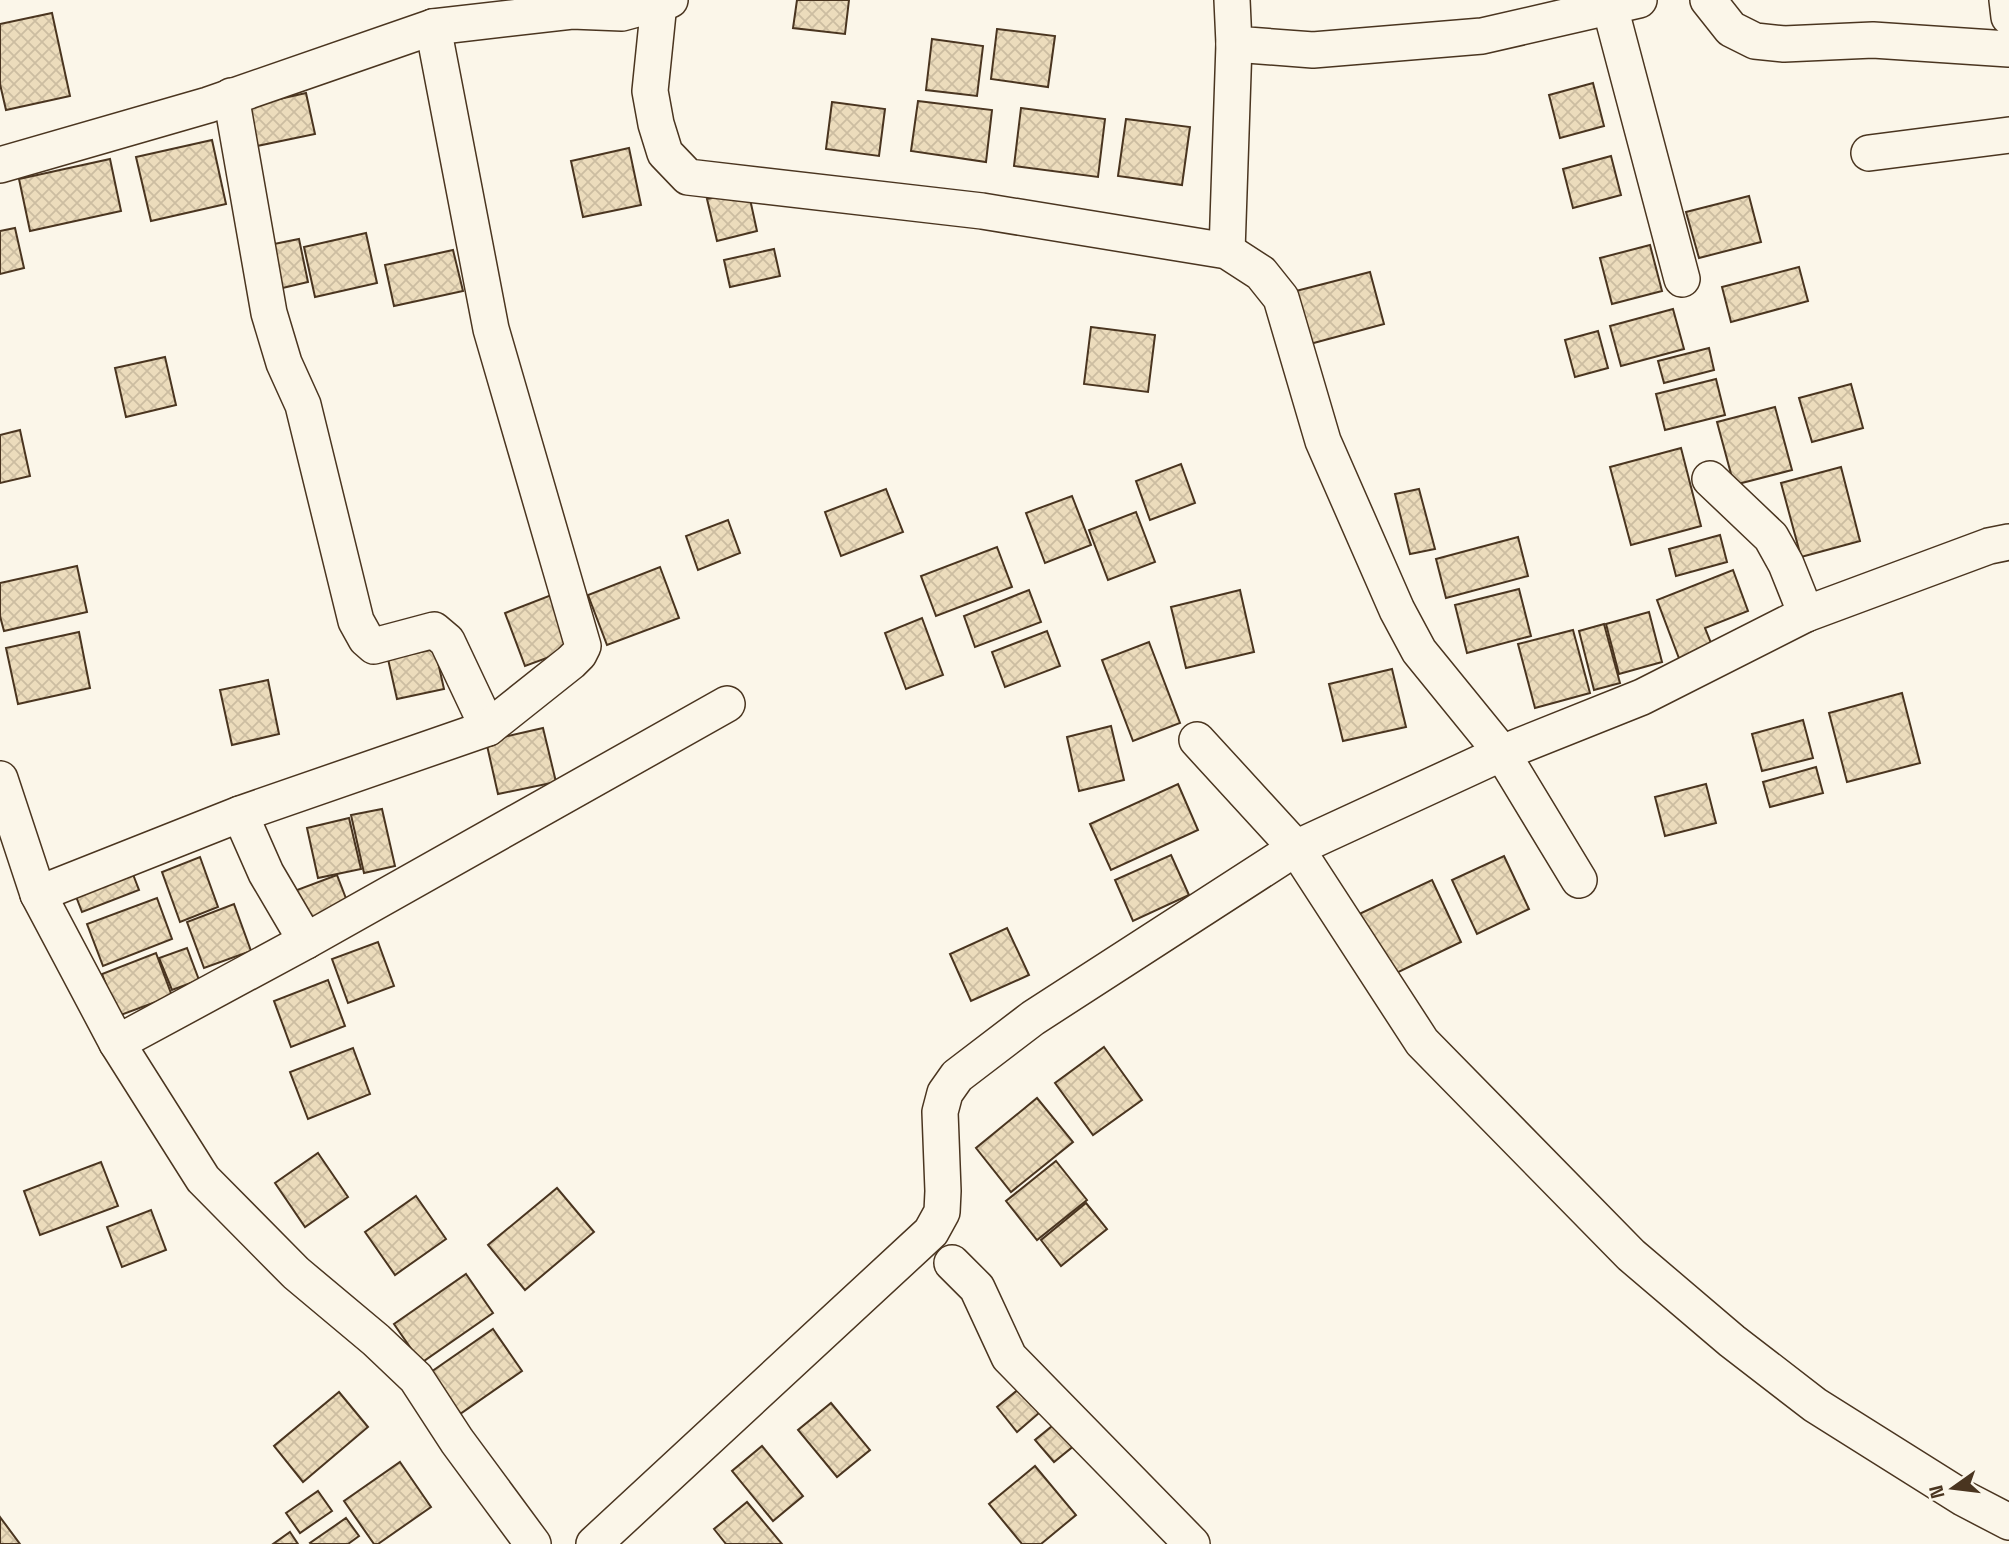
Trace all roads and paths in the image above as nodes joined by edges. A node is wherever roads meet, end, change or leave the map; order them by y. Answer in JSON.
{"nodes":[{"id":1,"x":1232,"y":0,"type":"edge"},
{"id":2,"x":1708,"y":0,"type":"edge"},
{"id":3,"x":2007,"y":0,"type":"edge"},
{"id":4,"x":664,"y":1,"type":"edge"},
{"id":5,"x":1625,"y":4,"type":"edge"},
{"id":6,"x":2009,"y":17,"type":"edge"},
{"id":7,"x":433,"y":27,"type":"junction"},
{"id":8,"x":1234,"y":44,"type":"junction"},
{"id":9,"x":2009,"y":49,"type":"edge"},
{"id":10,"x":230,"y":96,"type":"junction"},
{"id":11,"x":2009,"y":135,"type":"edge"},
{"id":12,"x":1869,"y":153,"type":"dead end"},
{"id":13,"x":0,"y":165,"type":"edge"},
{"id":14,"x":1227,"y":251,"type":"junction"},
{"id":15,"x":1682,"y":279,"type":"dead end"},
{"id":16,"x":1710,"y":480,"type":"dead end"},
{"id":17,"x":2009,"y":542,"type":"edge"},
{"id":18,"x":1807,"y":614,"type":"junction"},
{"id":19,"x":727,"y":704,"type":"dead end"},
{"id":20,"x":488,"y":728,"type":"junction"},
{"id":21,"x":1197,"y":740,"type":"dead end"},
{"id":22,"x":1502,"y":753,"type":"junction"},
{"id":23,"x":0,"y":779,"type":"edge"},
{"id":24,"x":240,"y":814,"type":"junction"},
{"id":25,"x":1296,"y":848,"type":"junction"},
{"id":26,"x":1578,"y":880,"type":"dead end"},
{"id":27,"x":38,"y":894,"type":"junction"},
{"id":28,"x":306,"y":941,"type":"junction"},
{"id":29,"x":117,"y":1043,"type":"junction"},
{"id":30,"x":952,"y":1263,"type":"dead end"},
{"id":31,"x":2009,"y":1522,"type":"edge"},
{"id":32,"x":533,"y":1544,"type":"edge"},
{"id":33,"x":594,"y":1544,"type":"edge"},
{"id":34,"x":1192,"y":1544,"type":"edge"}],
"edges":[{"from":1,"to":8,"type":"street"},
{"from":2,"to":9,"type":"street"},
{"from":3,"to":6,"type":"street"},
{"from":4,"to":7,"type":"street"},
{"from":4,"to":14,"type":"street"},
{"from":5,"to":8,"type":"street"},
{"from":5,"to":15,"type":"street"},
{"from":7,"to":10,"type":"street"},
{"from":7,"to":20,"type":"street"},
{"from":8,"to":14,"type":"street"},
{"from":10,"to":13,"type":"street"},
{"from":10,"to":20,"type":"street"},
{"from":11,"to":12,"type":"street"},
{"from":14,"to":22,"type":"street"},
{"from":16,"to":18,"type":"street"},
{"from":17,"to":18,"type":"street"},
{"from":18,"to":22,"type":"street"},
{"from":19,"to":28,"type":"street"},
{"from":20,"to":24,"type":"street"},
{"from":21,"to":25,"type":"street"},
{"from":22,"to":25,"type":"street"},
{"from":22,"to":26,"type":"street"},
{"from":23,"to":27,"type":"street"},
{"from":24,"to":27,"type":"street"},
{"from":24,"to":28,"type":"street"},
{"from":25,"to":31,"type":"street"},
{"from":25,"to":33,"type":"street"},
{"from":27,"to":29,"type":"street"},
{"from":28,"to":29,"type":"street"},
{"from":29,"to":32,"type":"street"},
{"from":30,"to":34,"type":"street"}]}
